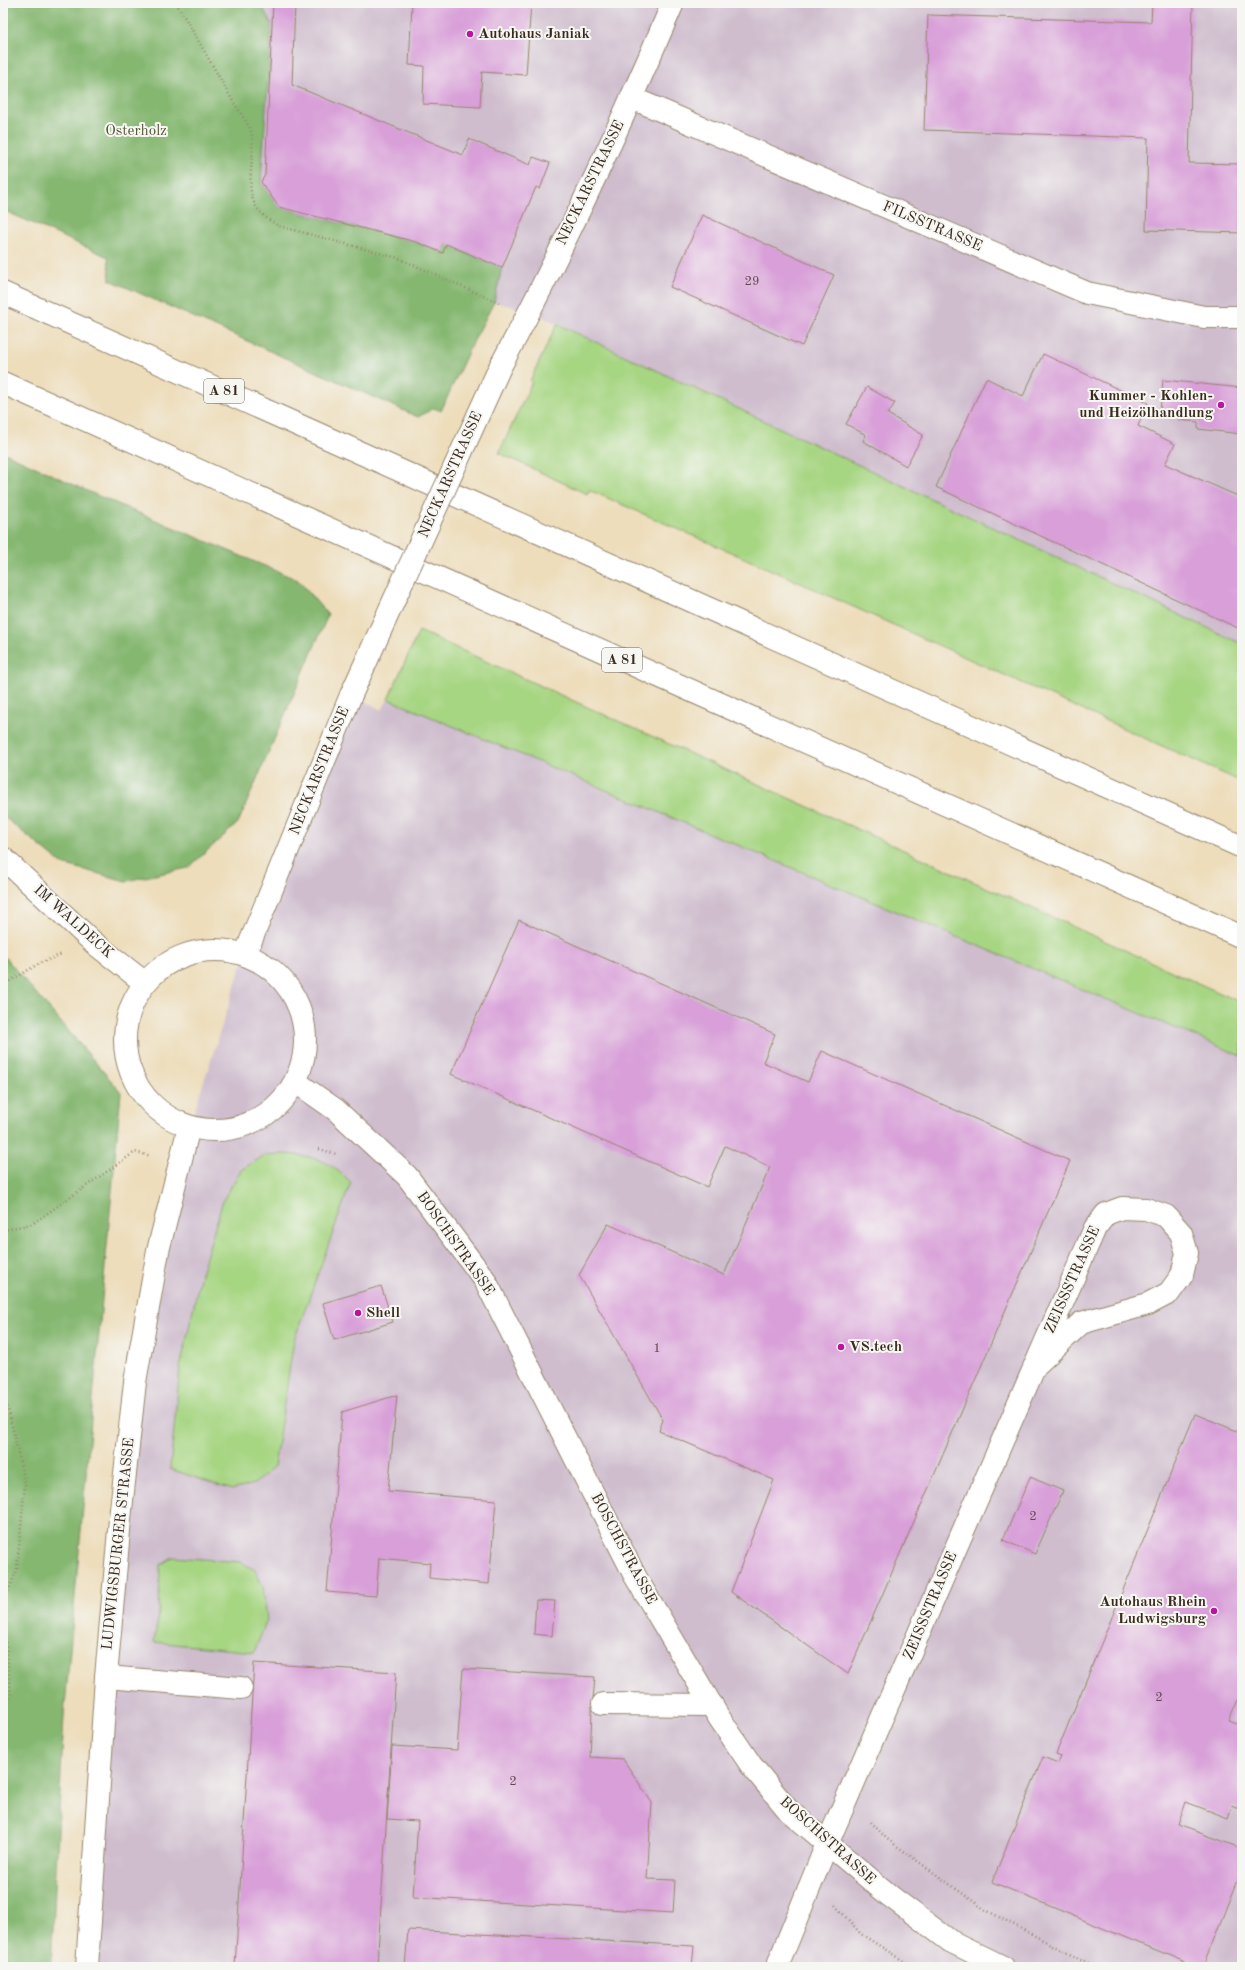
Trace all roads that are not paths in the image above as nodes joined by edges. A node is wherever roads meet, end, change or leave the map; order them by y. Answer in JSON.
{"nodes":[{"id":1,"x":674,"y":3,"type":"edge"},
{"id":2,"x":632,"y":98,"type":"junction"},
{"id":3,"x":3,"y":292,"type":"edge"},
{"id":4,"x":1242,"y":317,"type":"edge"},
{"id":5,"x":3,"y":383,"type":"edge"},
{"id":6,"x":1242,"y":847,"type":"edge"},
{"id":7,"x":3,"y":858,"type":"edge"},
{"id":8,"x":1242,"y":937,"type":"edge"},
{"id":9,"x":245,"y":954,"type":"junction"},
{"id":10,"x":145,"y":983,"type":"junction"},
{"id":11,"x":296,"y":1082,"type":"junction"},
{"id":12,"x":189,"y":1127,"type":"junction"},
{"id":13,"x":1034,"y":1368,"type":"junction"},
{"id":14,"x":106,"y":1677,"type":"junction"},
{"id":15,"x":241,"y":1688,"type":"dead end"},
{"id":16,"x":603,"y":1704,"type":"dead end"},
{"id":17,"x":712,"y":1704,"type":"junction"},
{"id":18,"x":827,"y":1844,"type":"junction"},
{"id":19,"x":86,"y":1967,"type":"edge"},
{"id":20,"x":777,"y":1967,"type":"edge"},
{"id":21,"x":1003,"y":1967,"type":"edge"}],
"edges":[{"from":1,"to":2,"type":"main road","name":"NECKARSTRASSE"},
{"from":2,"to":4,"type":"main road","name":"FILSSTRASSE"},
{"from":2,"to":9,"type":"main road","name":"NECKARSTRASSE","bridge":true},
{"from":3,"to":6,"type":"main road","number":"A 81"},
{"from":5,"to":8,"type":"main road","number":"A 81"},
{"from":7,"to":10,"type":"main road","name":"IM WALDECK"},
{"from":9,"to":10,"type":"main road"},
{"from":9,"to":11,"type":"main road"},
{"from":10,"to":12,"type":"main road"},
{"from":11,"to":12,"type":"main road"},
{"from":11,"to":17,"type":"main road","name":"BOSCHSTRASSE"},
{"from":12,"to":14,"type":"main road","name":"LUDWIGSBURGER STRASSE"},
{"from":13,"to":13,"type":"main road","name":"ZEISSSTRASSE"},
{"from":13,"to":18,"type":"main road","name":"ZEISSSTRASSE"},
{"from":14,"to":15,"type":"main road"},
{"from":14,"to":19,"type":"main road","name":"LUDWIGSBURGER STRASSE"},
{"from":16,"to":17,"type":"main road"},
{"from":17,"to":18,"type":"main road","name":"BOSCHSTRASSE"},
{"from":18,"to":20,"type":"main road","name":"ZEISSSTRASSE"},
{"from":18,"to":21,"type":"main road","name":"BOSCHSTRASSE"}]}
